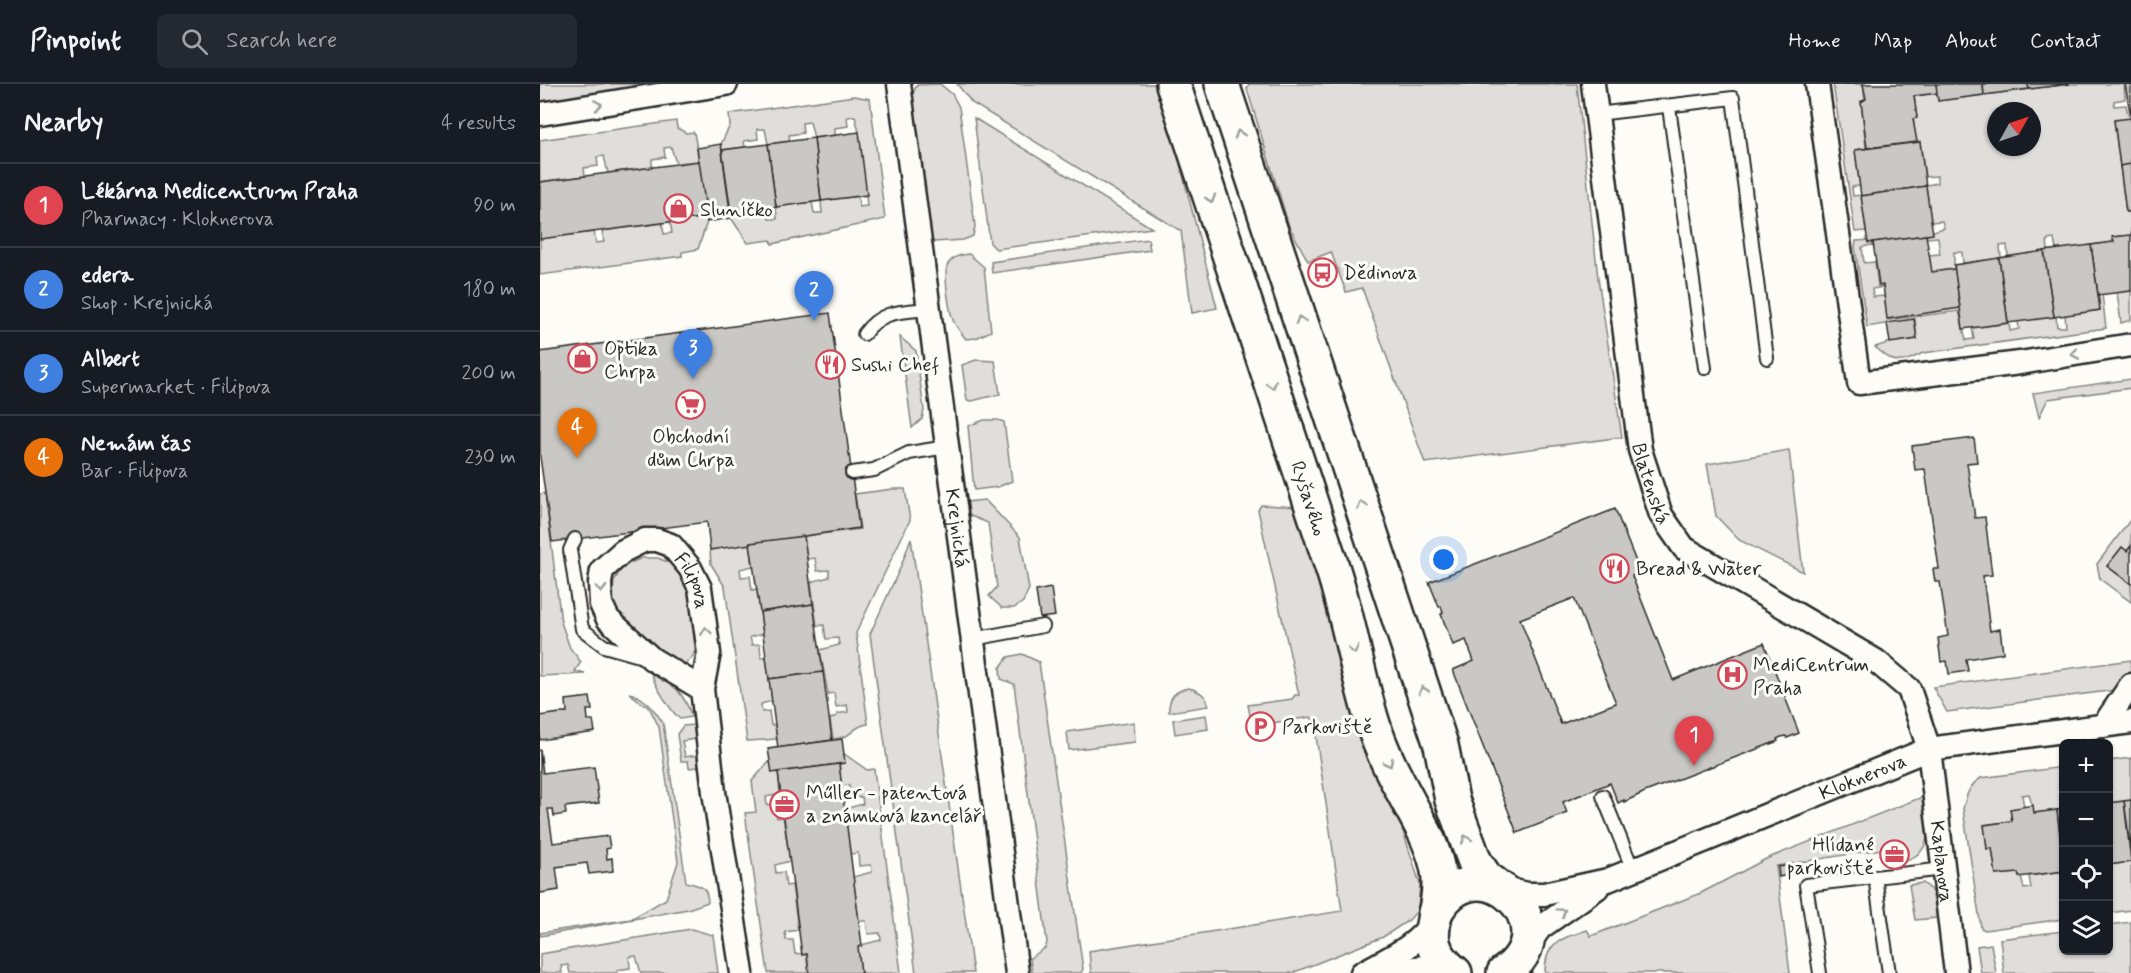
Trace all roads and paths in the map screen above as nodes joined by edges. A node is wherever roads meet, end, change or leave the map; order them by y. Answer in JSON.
{"nodes":[{"id":1,"x":727,"y":84,"type":"edge"},
{"id":2,"x":899,"y":84,"type":"edge"},
{"id":3,"x":1173,"y":84,"type":"edge"},
{"id":4,"x":1222,"y":84,"type":"edge"},
{"id":5,"x":1593,"y":84,"type":"edge"},
{"id":6,"x":1817,"y":84,"type":"edge"},
{"id":7,"x":1669,"y":107,"type":"junction"},
{"id":8,"x":540,"y":114,"type":"edge"},
{"id":9,"x":1597,"y":114,"type":"junction"},
{"id":10,"x":929,"y":309,"type":"junction"},
{"id":11,"x":864,"y":334,"type":"dead end"},
{"id":12,"x":2131,"y":345,"type":"edge"},
{"id":13,"x":1767,"y":358,"type":"dead end"},
{"id":14,"x":1705,"y":368,"type":"dead end"},
{"id":15,"x":947,"y":447,"type":"junction"},
{"id":16,"x":852,"y":474,"type":"dead end"},
{"id":17,"x":575,"y":539,"type":"dead end"},
{"id":18,"x":1043,"y":626,"type":"dead end"},
{"id":19,"x":973,"y":639,"type":"junction"},
{"id":20,"x":651,"y":659,"type":"junction"},
{"id":21,"x":2131,"y":685,"type":"edge"},
{"id":22,"x":702,"y":689,"type":"junction"},
{"id":23,"x":2131,"y":722,"type":"edge"},
{"id":24,"x":2103,"y":726,"type":"junction"},
{"id":25,"x":1929,"y":750,"type":"junction"},
{"id":26,"x":1603,"y":796,"type":"dead end"},
{"id":27,"x":1944,"y":869,"type":"junction"},
{"id":28,"x":1633,"y":870,"type":"junction"},
{"id":29,"x":1875,"y":877,"type":"junction"},
{"id":30,"x":1608,"y":880,"type":"junction"},
{"id":31,"x":1501,"y":888,"type":"junction"},
{"id":32,"x":1434,"y":916,"type":"junction"},
{"id":33,"x":1517,"y":963,"type":"edge"},
{"id":34,"x":1454,"y":972,"type":"edge"},
{"id":35,"x":742,"y":973,"type":"edge"},
{"id":36,"x":1017,"y":973,"type":"edge"},
{"id":37,"x":1362,"y":973,"type":"edge"},
{"id":38,"x":1385,"y":973,"type":"edge"},
{"id":39,"x":1820,"y":973,"type":"edge"},
{"id":40,"x":1889,"y":973,"type":"edge"},
{"id":41,"x":1956,"y":973,"type":"edge"}],
"edges":[{"from":8,"to":1,"type":"street","one_way":true},
{"from":2,"to":10,"type":"street","name":"Krejnická"},
{"from":3,"to":32,"type":"main road","name":"Ryšavého","one_way":true},
{"from":31,"to":4,"type":"main road","one_way":true},
{"from":5,"to":9,"type":"street","name":"Blatenská"},
{"from":12,"to":6,"type":"street","one_way":true},
{"from":7,"to":9,"type":"lane"},
{"from":7,"to":13,"type":"lane"},
{"from":7,"to":14,"type":"lane"},
{"from":9,"to":25,"type":"street","name":"Blatenská"},
{"from":10,"to":11,"type":"lane"},
{"from":10,"to":15,"type":"street","name":"Krejnická"},
{"from":15,"to":16,"type":"lane"},
{"from":15,"to":19,"type":"street","name":"Krejnická"},
{"from":17,"to":20,"type":"lane"},
{"from":18,"to":19,"type":"lane"},
{"from":19,"to":36,"type":"street","name":"Krejnická"},
{"from":20,"to":22,"type":"street","name":"Filipova"},
{"from":22,"to":20,"type":"street","name":"Filipova","one_way":true},
{"from":21,"to":24,"type":"street"},
{"from":22,"to":35,"type":"street","name":"Filipova"},
{"from":23,"to":24,"type":"street","name":"Kloknerova"},
{"from":24,"to":25,"type":"street","name":"Kloknerova"},
{"from":25,"to":27,"type":"street","name":"Kaplanova"},
{"from":25,"to":28,"type":"street","name":"Kloknerova"},
{"from":26,"to":28,"type":"lane"},
{"from":27,"to":29,"type":"lane"},
{"from":27,"to":41,"type":"street","name":"Kaplanova"},
{"from":28,"to":30,"type":"street","name":"Kloknerova"},
{"from":29,"to":39,"type":"lane"},
{"from":29,"to":40,"type":"lane"},
{"from":30,"to":31,"type":"street","name":"Kloknerova"},
{"from":33,"to":30,"type":"street","name":"Kloknerova","one_way":true},
{"from":31,"to":32,"type":"main road"},
{"from":31,"to":33,"type":"main road"},
{"from":32,"to":34,"type":"main road","name":"Ryšavého"},
{"from":32,"to":37,"type":"street"},
{"from":34,"to":38,"type":"street"}]}
